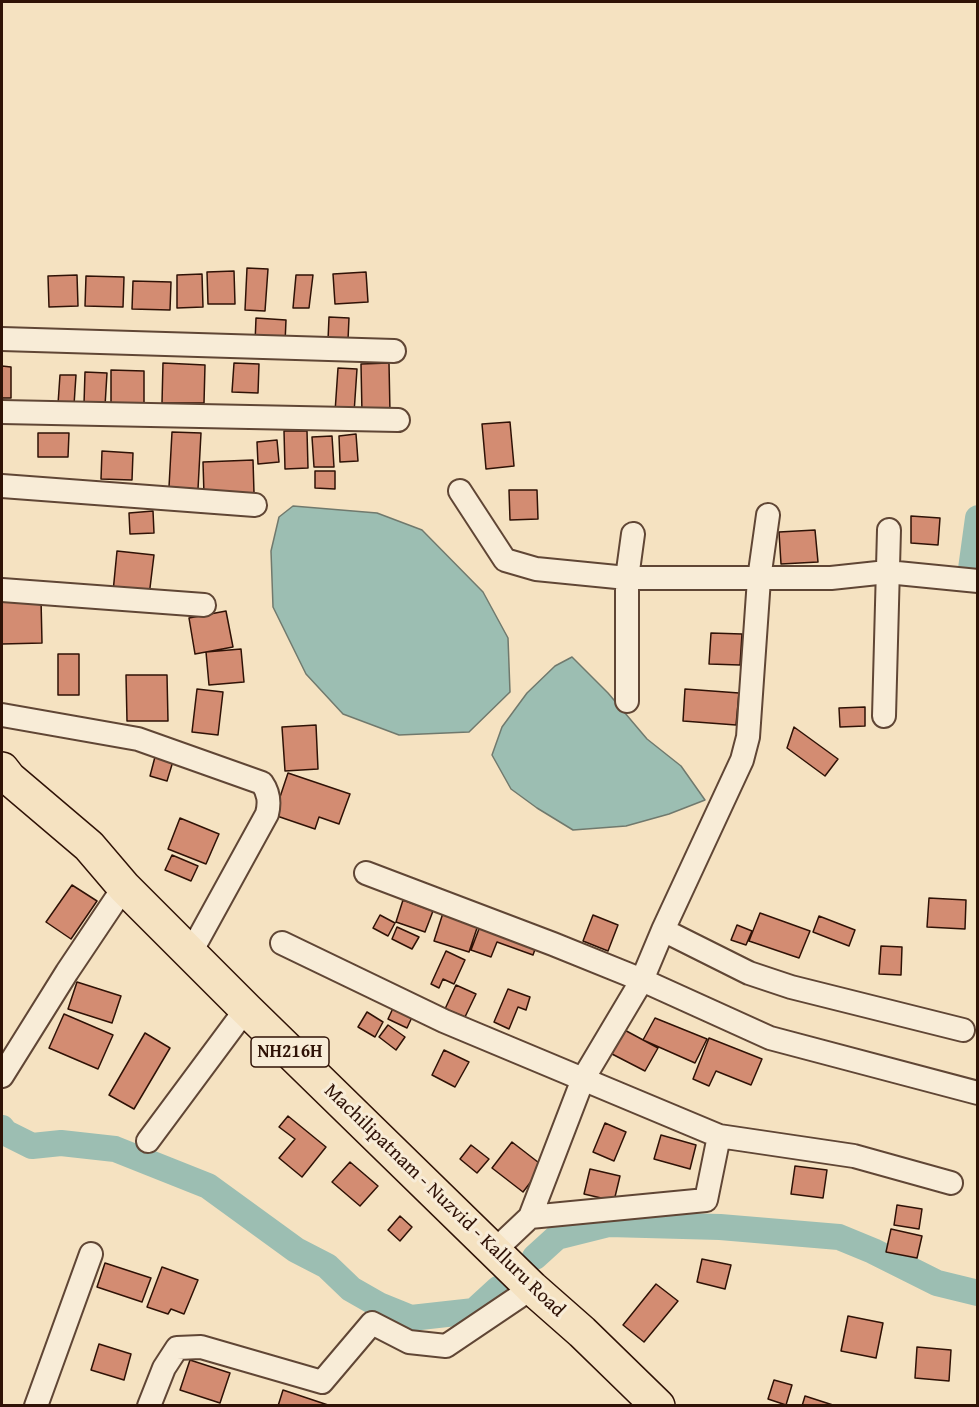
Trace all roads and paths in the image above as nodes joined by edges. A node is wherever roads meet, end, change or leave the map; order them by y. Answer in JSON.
{"nodes":[{"id":1,"x":2,"y":339,"type":"edge"},
{"id":2,"x":394,"y":351,"type":"dead end"},
{"id":3,"x":2,"y":412,"type":"edge"},
{"id":4,"x":398,"y":420,"type":"dead end"},
{"id":5,"x":2,"y":486,"type":"edge"},
{"id":6,"x":460,"y":491,"type":"dead end"},
{"id":7,"x":255,"y":505,"type":"dead end"},
{"id":8,"x":768,"y":515,"type":"dead end"},
{"id":9,"x":890,"y":530,"type":"dead end"},
{"id":10,"x":633,"y":534,"type":"dead end"},
{"id":11,"x":887,"y":572,"type":"junction"},
{"id":12,"x":627,"y":578,"type":"junction"},
{"id":13,"x":759,"y":579,"type":"junction"},
{"id":14,"x":978,"y":581,"type":"edge"},
{"id":15,"x":2,"y":590,"type":"edge"},
{"id":16,"x":204,"y":605,"type":"dead end"},
{"id":17,"x":627,"y":701,"type":"dead end"},
{"id":18,"x":2,"y":715,"type":"edge"},
{"id":19,"x":884,"y":716,"type":"dead end"},
{"id":20,"x":4,"y":779,"type":"edge"},
{"id":21,"x":366,"y":873,"type":"dead end"},
{"id":22,"x":124,"y":887,"type":"junction"},
{"id":23,"x":663,"y":930,"type":"junction"},
{"id":24,"x":282,"y":943,"type":"dead end"},
{"id":25,"x":190,"y":954,"type":"junction"},
{"id":26,"x":642,"y":981,"type":"junction"},
{"id":27,"x":246,"y":1009,"type":"junction"},
{"id":28,"x":963,"y":1030,"type":"dead end"},
{"id":29,"x":2,"y":1076,"type":"edge"},
{"id":30,"x":583,"y":1079,"type":"junction"},
{"id":31,"x":978,"y":1093,"type":"edge"},
{"id":32,"x":719,"y":1136,"type":"junction"},
{"id":33,"x":148,"y":1142,"type":"dead end"},
{"id":34,"x":951,"y":1183,"type":"dead end"},
{"id":35,"x":530,"y":1217,"type":"junction"},
{"id":36,"x":494,"y":1251,"type":"junction"},
{"id":37,"x":91,"y":1254,"type":"dead end"},
{"id":38,"x":532,"y":1288,"type":"junction"},
{"id":39,"x":36,"y":1406,"type":"edge"},
{"id":40,"x":149,"y":1406,"type":"edge"},
{"id":41,"x":658,"y":1406,"type":"edge"}],
"edges":[{"from":1,"to":2,"type":"street"},
{"from":3,"to":4,"type":"street"},
{"from":5,"to":7,"type":"street"},
{"from":6,"to":12,"type":"street"},
{"from":8,"to":13,"type":"street"},
{"from":9,"to":11,"type":"street"},
{"from":10,"to":12,"type":"street"},
{"from":11,"to":13,"type":"street"},
{"from":11,"to":14,"type":"street"},
{"from":11,"to":19,"type":"street"},
{"from":12,"to":13,"type":"street"},
{"from":12,"to":17,"type":"street"},
{"from":13,"to":23,"type":"street"},
{"from":15,"to":16,"type":"street"},
{"from":18,"to":25,"type":"street"},
{"from":20,"to":22,"type":"highway","name":"Machilipatnam - Nuzvid - Kalluru Road","number":"NH216H"},
{"from":21,"to":26,"type":"street"},
{"from":22,"to":25,"type":"highway","name":"Machilipatnam - Nuzvid - Kalluru Road","number":"NH216H"},
{"from":22,"to":29,"type":"street"},
{"from":23,"to":26,"type":"street"},
{"from":23,"to":28,"type":"street"},
{"from":24,"to":30,"type":"street"},
{"from":25,"to":27,"type":"highway","name":"Machilipatnam - Nuzvid - Kalluru Road","number":"NH216H"},
{"from":26,"to":30,"type":"street"},
{"from":26,"to":31,"type":"street"},
{"from":27,"to":33,"type":"street"},
{"from":27,"to":36,"type":"highway","name":"Machilipatnam - Nuzvid - Kalluru Road","number":"NH216H"},
{"from":30,"to":32,"type":"street"},
{"from":30,"to":35,"type":"street"},
{"from":32,"to":34,"type":"street"},
{"from":32,"to":35,"type":"street"},
{"from":35,"to":36,"type":"street"},
{"from":36,"to":38,"type":"highway","name":"Machilipatnam - Nuzvid - Kalluru Road","number":"NH216H"},
{"from":37,"to":39,"type":"street"},
{"from":38,"to":40,"type":"street"},
{"from":38,"to":41,"type":"highway","name":"Machilipatnam - Nuzvid - Kalluru Road","number":"NH216H"}]}
